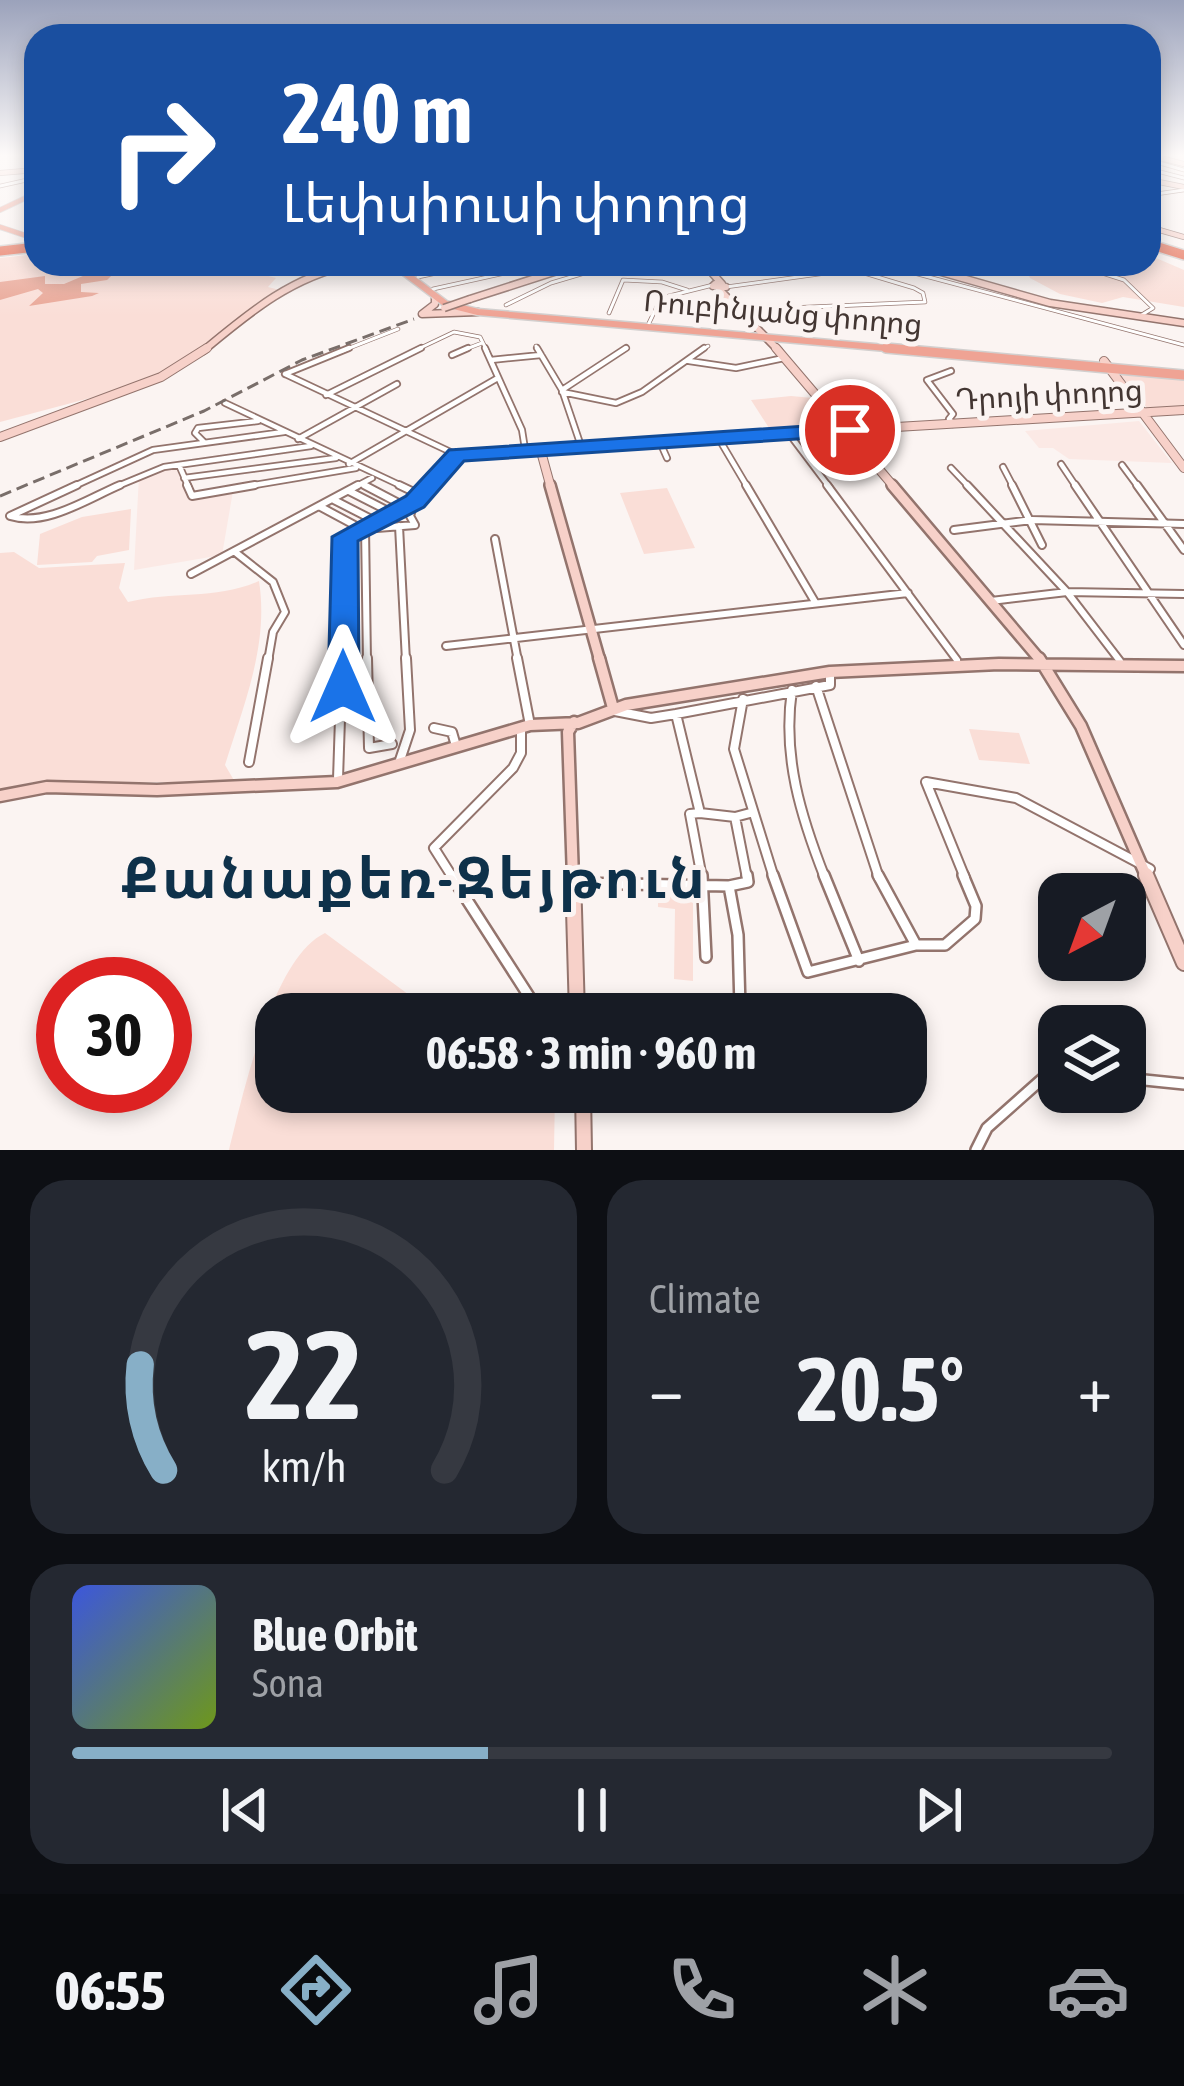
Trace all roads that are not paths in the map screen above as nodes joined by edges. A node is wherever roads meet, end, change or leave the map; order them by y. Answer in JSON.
{"nodes":[{"id":1,"x":310,"y":276,"type":"edge"},
{"id":2,"x":415,"y":276,"type":"edge"},
{"id":3,"x":423,"y":276,"type":"edge"},
{"id":4,"x":500,"y":276,"type":"edge"},
{"id":5,"x":540,"y":276,"type":"edge"},
{"id":6,"x":572,"y":276,"type":"edge"},
{"id":7,"x":712,"y":276,"type":"edge"},
{"id":8,"x":800,"y":276,"type":"edge"},
{"id":9,"x":870,"y":276,"type":"edge"},
{"id":10,"x":928,"y":276,"type":"edge"},
{"id":11,"x":951,"y":276,"type":"edge"},
{"id":12,"x":1108,"y":276,"type":"edge"},
{"id":13,"x":418,"y":277,"type":"joint"},
{"id":14,"x":720,"y":286,"type":"junction"},
{"id":15,"x":495,"y":290,"type":"junction"},
{"id":16,"x":687,"y":290,"type":"junction"},
{"id":17,"x":434,"y":293,"type":"junction"},
{"id":18,"x":520,"y":298,"type":"junction"},
{"id":19,"x":455,"y":304,"type":"junction"},
{"id":20,"x":506,"y":305,"type":"dead end"},
{"id":21,"x":1047,"y":306,"type":"junction"},
{"id":22,"x":744,"y":310,"type":"junction"},
{"id":23,"x":478,"y":311,"type":"junction"},
{"id":24,"x":609,"y":313,"type":"dead end"},
{"id":25,"x":426,"y":315,"type":"junction"},
{"id":26,"x":1118,"y":315,"type":"junction"},
{"id":27,"x":1137,"y":318,"type":"junction"},
{"id":28,"x":649,"y":323,"type":"junction"},
{"id":29,"x":1184,"y":323,"type":"edge"},
{"id":30,"x":1110,"y":324,"type":"junction"},
{"id":31,"x":398,"y":328,"type":"dead end"},
{"id":32,"x":765,"y":334,"type":"junction"},
{"id":33,"x":482,"y":343,"type":"junction"},
{"id":34,"x":1184,"y":345,"type":"edge"},
{"id":35,"x":536,"y":346,"type":"dead end"},
{"id":36,"x":708,"y":346,"type":"dead end"},
{"id":37,"x":627,"y":348,"type":"dead end"},
{"id":38,"x":452,"y":355,"type":"dead end"},
{"id":39,"x":541,"y":355,"type":"junction"},
{"id":40,"x":784,"y":358,"type":"junction"},
{"id":41,"x":490,"y":361,"type":"junction"},
{"id":42,"x":689,"y":361,"type":"junction"},
{"id":43,"x":1105,"y":363,"type":"junction"},
{"id":44,"x":951,"y":371,"type":"dead end"},
{"id":45,"x":1184,"y":373,"type":"edge"},
{"id":46,"x":497,"y":378,"type":"junction"},
{"id":47,"x":397,"y":384,"type":"dead end"},
{"id":48,"x":562,"y":390,"type":"junction"},
{"id":49,"x":326,"y":395,"type":"junction"},
{"id":50,"x":225,"y":403,"type":"dead end"},
{"id":51,"x":355,"y":408,"type":"junction"},
{"id":52,"x":1184,"y":410,"type":"edge"},
{"id":53,"x":1144,"y":413,"type":"junction"},
{"id":54,"x":260,"y":421,"type":"junction"},
{"id":55,"x":953,"y":424,"type":"junction"},
{"id":56,"x":404,"y":430,"type":"junction"},
{"id":57,"x":848,"y":430,"type":"junction"},
{"id":58,"x":284,"y":432,"type":"junction"},
{"id":59,"x":790,"y":435,"type":"junction"},
{"id":60,"x":0,"y":436,"type":"edge"},
{"id":61,"x":298,"y":439,"type":"junction"},
{"id":62,"x":719,"y":439,"type":"junction"},
{"id":63,"x":659,"y":441,"type":"junction"},
{"id":64,"x":206,"y":442,"type":"junction"},
{"id":65,"x":311,"y":446,"type":"junction"},
{"id":66,"x":581,"y":446,"type":"junction"},
{"id":67,"x":525,"y":449,"type":"junction"},
{"id":68,"x":540,"y":449,"type":"junction"},
{"id":69,"x":457,"y":455,"type":"junction"},
{"id":70,"x":336,"y":458,"type":"junction"},
{"id":71,"x":667,"y":458,"type":"dead end"},
{"id":72,"x":178,"y":463,"type":"junction"},
{"id":73,"x":1061,"y":464,"type":"dead end"},
{"id":74,"x":1122,"y":464,"type":"dead end"},
{"id":75,"x":352,"y":466,"type":"junction"},
{"id":76,"x":1003,"y":467,"type":"dead end"},
{"id":77,"x":951,"y":468,"type":"dead end"},
{"id":78,"x":1184,"y":468,"type":"edge"},
{"id":79,"x":375,"y":476,"type":"junction"},
{"id":80,"x":184,"y":478,"type":"junction"},
{"id":81,"x":362,"y":484,"type":"junction"},
{"id":82,"x":349,"y":490,"type":"junction"},
{"id":83,"x":333,"y":499,"type":"junction"},
{"id":84,"x":414,"y":501,"type":"junction"},
{"id":85,"x":319,"y":506,"type":"junction"},
{"id":86,"x":394,"y":514,"type":"junction"},
{"id":87,"x":1032,"y":520,"type":"junction"},
{"id":88,"x":1099,"y":521,"type":"junction"},
{"id":89,"x":1004,"y":523,"type":"junction"},
{"id":90,"x":1164,"y":524,"type":"junction"},
{"id":91,"x":1184,"y":524,"type":"edge"},
{"id":92,"x":399,"y":526,"type":"junction"},
{"id":93,"x":368,"y":527,"type":"junction"},
{"id":94,"x":954,"y":530,"type":"dead end"},
{"id":95,"x":496,"y":539,"type":"dead end"},
{"id":96,"x":1042,"y":545,"type":"dead end"},
{"id":97,"x":1184,"y":550,"type":"edge"},
{"id":98,"x":235,"y":552,"type":"junction"},
{"id":99,"x":191,"y":574,"type":"dead end"},
{"id":100,"x":1067,"y":592,"type":"junction"},
{"id":101,"x":1148,"y":592,"type":"junction"},
{"id":102,"x":908,"y":593,"type":"junction"},
{"id":103,"x":1184,"y":594,"type":"edge"},
{"id":104,"x":994,"y":600,"type":"junction"},
{"id":105,"x":815,"y":602,"type":"junction"},
{"id":106,"x":592,"y":628,"type":"junction"},
{"id":107,"x":514,"y":638,"type":"junction"},
{"id":108,"x":1184,"y":645,"type":"edge"},
{"id":109,"x":446,"y":646,"type":"dead end"},
{"id":110,"x":957,"y":660,"type":"junction"},
{"id":111,"x":1120,"y":662,"type":"junction"},
{"id":112,"x":1048,"y":663,"type":"junction"},
{"id":113,"x":1184,"y":664,"type":"edge"},
{"id":114,"x":830,"y":670,"type":"junction"},
{"id":115,"x":816,"y":686,"type":"junction"},
{"id":116,"x":792,"y":690,"type":"junction"},
{"id":117,"x":743,"y":698,"type":"junction"},
{"id":118,"x":612,"y":708,"type":"junction"},
{"id":119,"x":676,"y":714,"type":"junction"},
{"id":120,"x":575,"y":723,"type":"junction"},
{"id":121,"x":525,"y":726,"type":"junction"},
{"id":122,"x":434,"y":728,"type":"dead end"},
{"id":123,"x":392,"y":744,"type":"dead end"},
{"id":124,"x":456,"y":746,"type":"junction"},
{"id":125,"x":249,"y":762,"type":"dead end"},
{"id":126,"x":395,"y":766,"type":"junction"},
{"id":127,"x":338,"y":782,"type":"junction"},
{"id":128,"x":0,"y":796,"type":"edge"},
{"id":129,"x":752,"y":812,"type":"junction"},
{"id":130,"x":700,"y":814,"type":"junction"},
{"id":131,"x":735,"y":817,"type":"junction"},
{"id":132,"x":1147,"y":869,"type":"junction"},
{"id":133,"x":574,"y":883,"type":"junction"},
{"id":134,"x":729,"y":886,"type":"junction"},
{"id":135,"x":704,"y":887,"type":"junction"},
{"id":136,"x":916,"y":945,"type":"junction"},
{"id":137,"x":1184,"y":948,"type":"edge"},
{"id":138,"x":706,"y":957,"type":"dead end"},
{"id":139,"x":859,"y":961,"type":"junction"},
{"id":140,"x":1184,"y":963,"type":"edge"},
{"id":141,"x":527,"y":993,"type":"edge"},
{"id":142,"x":578,"y":993,"type":"edge"},
{"id":143,"x":739,"y":993,"type":"edge"},
{"id":144,"x":1146,"y":1080,"type":"edge"},
{"id":145,"x":1038,"y":1083,"type":"edge"},
{"id":146,"x":1184,"y":1084,"type":"edge"},
{"id":147,"x":581,"y":1113,"type":"edge"},
{"id":148,"x":582,"y":1150,"type":"edge"},
{"id":149,"x":976,"y":1150,"type":"edge"}],
"edges":[{"from":1,"to":60,"type":"street"},
{"from":2,"to":17,"type":"main road","name":"Ռուբինյանց փողոց"},
{"from":3,"to":13,"type":"street"},
{"from":4,"to":17,"type":"street"},
{"from":5,"to":15,"type":"street"},
{"from":6,"to":18,"type":"street"},
{"from":7,"to":14,"type":"street"},
{"from":8,"to":14,"type":"street"},
{"from":9,"to":22,"type":"street"},
{"from":10,"to":21,"type":"street"},
{"from":11,"to":21,"type":"street"},
{"from":12,"to":27,"type":"street"},
{"from":13,"to":17,"type":"main road","name":"Ռուբինյանց փողոց"},
{"from":14,"to":16,"type":"street"},
{"from":14,"to":22,"type":"street"},
{"from":15,"to":18,"type":"street"},
{"from":15,"to":19,"type":"street"},
{"from":16,"to":24,"type":"street"},
{"from":16,"to":28,"type":"street"},
{"from":17,"to":19,"type":"main road","name":"Ռուբինյանց փողոց"},
{"from":17,"to":25,"type":"street"},
{"from":18,"to":20,"type":"street"},
{"from":19,"to":23,"type":"main road","name":"Ռուբինյանց փողոց"},
{"from":19,"to":25,"type":"street"},
{"from":19,"to":28,"type":"main road","name":"Ռուբինյանց փողոց"},
{"from":21,"to":26,"type":"street"},
{"from":21,"to":30,"type":"street"},
{"from":22,"to":32,"type":"street"},
{"from":23,"to":25,"type":"street"},
{"from":23,"to":32,"type":"main road","name":"Ռուբինյանց փողոց"},
{"from":26,"to":27,"type":"street"},
{"from":26,"to":30,"type":"street"},
{"from":27,"to":29,"type":"street"},
{"from":28,"to":32,"type":"main road","name":"Ռուբինյանց փողոց"},
{"from":30,"to":34,"type":"street"},
{"from":31,"to":49,"type":"street"},
{"from":32,"to":40,"type":"street"},
{"from":32,"to":43,"type":"main road","name":"Ռուբինյանց փողոց"},
{"from":32,"to":57,"type":"street"},
{"from":33,"to":38,"type":"street"},
{"from":33,"to":41,"type":"street"},
{"from":33,"to":49,"type":"street"},
{"from":35,"to":39,"type":"street"},
{"from":36,"to":42,"type":"street"},
{"from":37,"to":48,"type":"street"},
{"from":39,"to":41,"type":"street"},
{"from":39,"to":48,"type":"street"},
{"from":40,"to":42,"type":"street"},
{"from":40,"to":57,"type":"street"},
{"from":41,"to":46,"type":"street"},
{"from":42,"to":48,"type":"street"},
{"from":43,"to":45,"type":"main road","name":"Ռուբինյանց փողոց"},
{"from":43,"to":53,"type":"street"},
{"from":44,"to":55,"type":"street"},
{"from":46,"to":56,"type":"street"},
{"from":46,"to":67,"type":"street"},
{"from":47,"to":51,"type":"street"},
{"from":48,"to":66,"type":"street"},
{"from":49,"to":51,"type":"street"},
{"from":50,"to":54,"type":"street"},
{"from":51,"to":56,"type":"street"},
{"from":51,"to":61,"type":"street"},
{"from":52,"to":53,"type":"street","name":"Դրոյի փողոց"},
{"from":53,"to":55,"type":"street","name":"Դրոյի փողոց"},
{"from":53,"to":78,"type":"street"},
{"from":54,"to":58,"type":"street"},
{"from":54,"to":64,"type":"street"},
{"from":55,"to":57,"type":"street","name":"Դրոյի փողոց"},
{"from":56,"to":69,"type":"street"},
{"from":56,"to":75,"type":"street"},
{"from":57,"to":59,"type":"street","name":"Դրոյի փողոց"},
{"from":57,"to":63,"type":"street","name":"Դրոյի փողոց"},
{"from":57,"to":104,"type":"street"},
{"from":58,"to":61,"type":"street"},
{"from":58,"to":64,"type":"street"},
{"from":59,"to":62,"type":"street","name":"Դրոյի փողոց"},
{"from":59,"to":102,"type":"street"},
{"from":61,"to":65,"type":"street"},
{"from":62,"to":63,"type":"street","name":"Դրոյի փողոց"},
{"from":62,"to":105,"type":"street"},
{"from":63,"to":66,"type":"street","name":"Դրոյի փողոց"},
{"from":63,"to":71,"type":"street"},
{"from":64,"to":72,"type":"street"},
{"from":65,"to":70,"type":"street"},
{"from":65,"to":72,"type":"street"},
{"from":66,"to":68,"type":"street","name":"Դրոյի փողոց"},
{"from":67,"to":68,"type":"street","name":"Դրոյի փողոց"},
{"from":67,"to":69,"type":"street","name":"Դրոյի փողոց"},
{"from":68,"to":106,"type":"street"},
{"from":69,"to":84,"type":"street"},
{"from":70,"to":75,"type":"street"},
{"from":70,"to":80,"type":"street"},
{"from":72,"to":80,"type":"street"},
{"from":73,"to":88,"type":"street"},
{"from":74,"to":90,"type":"street"},
{"from":75,"to":79,"type":"street"},
{"from":75,"to":80,"type":"street"},
{"from":76,"to":87,"type":"street"},
{"from":77,"to":89,"type":"street"},
{"from":79,"to":81,"type":"street"},
{"from":79,"to":84,"type":"street"},
{"from":81,"to":82,"type":"street"},
{"from":81,"to":84,"type":"street"},
{"from":82,"to":83,"type":"street"},
{"from":82,"to":86,"type":"street"},
{"from":83,"to":85,"type":"street"},
{"from":83,"to":93,"type":"street"},
{"from":84,"to":86,"type":"street"},
{"from":84,"to":92,"type":"street"},
{"from":85,"to":93,"type":"street"},
{"from":85,"to":98,"type":"street"},
{"from":86,"to":93,"type":"street"},
{"from":87,"to":88,"type":"street"},
{"from":87,"to":89,"type":"street"},
{"from":87,"to":96,"type":"street"},
{"from":88,"to":90,"type":"street"},
{"from":88,"to":101,"type":"street"},
{"from":89,"to":94,"type":"street"},
{"from":89,"to":100,"type":"street"},
{"from":90,"to":91,"type":"street"},
{"from":90,"to":97,"type":"street"},
{"from":92,"to":93,"type":"street"},
{"from":92,"to":126,"type":"street"},
{"from":93,"to":123,"type":"street"},
{"from":93,"to":127,"type":"street"},
{"from":95,"to":107,"type":"street"},
{"from":98,"to":99,"type":"street"},
{"from":98,"to":125,"type":"street"},
{"from":100,"to":101,"type":"street"},
{"from":100,"to":104,"type":"street"},
{"from":100,"to":111,"type":"street"},
{"from":101,"to":103,"type":"street"},
{"from":101,"to":108,"type":"street"},
{"from":102,"to":105,"type":"street"},
{"from":102,"to":110,"type":"street"},
{"from":104,"to":112,"type":"street"},
{"from":105,"to":106,"type":"street"},
{"from":106,"to":107,"type":"street"},
{"from":106,"to":118,"type":"street"},
{"from":107,"to":109,"type":"street"},
{"from":107,"to":121,"type":"street"},
{"from":110,"to":112,"type":"street"},
{"from":110,"to":114,"type":"street"},
{"from":111,"to":112,"type":"street"},
{"from":111,"to":113,"type":"street"},
{"from":112,"to":113,"type":"street"},
{"from":112,"to":114,"type":"street"},
{"from":112,"to":132,"type":"street"},
{"from":114,"to":115,"type":"street"},
{"from":114,"to":118,"type":"street"},
{"from":115,"to":116,"type":"street"},
{"from":115,"to":136,"type":"street"},
{"from":116,"to":117,"type":"street"},
{"from":116,"to":139,"type":"street"},
{"from":117,"to":119,"type":"street"},
{"from":117,"to":129,"type":"street"},
{"from":118,"to":119,"type":"street"},
{"from":118,"to":120,"type":"street"},
{"from":119,"to":130,"type":"street"},
{"from":120,"to":121,"type":"street"},
{"from":120,"to":133,"type":"street"},
{"from":121,"to":124,"type":"street"},
{"from":121,"to":141,"type":"street"},
{"from":122,"to":124,"type":"street"},
{"from":124,"to":126,"type":"street"},
{"from":126,"to":127,"type":"street"},
{"from":127,"to":128,"type":"street"},
{"from":129,"to":131,"type":"street"},
{"from":129,"to":139,"type":"street"},
{"from":130,"to":131,"type":"street"},
{"from":130,"to":135,"type":"street"},
{"from":131,"to":134,"type":"street"},
{"from":132,"to":136,"type":"street"},
{"from":132,"to":137,"type":"street"},
{"from":132,"to":140,"type":"street"},
{"from":133,"to":135,"type":"street"},
{"from":133,"to":142,"type":"street"},
{"from":134,"to":135,"type":"street"},
{"from":134,"to":143,"type":"street"},
{"from":135,"to":138,"type":"street"},
{"from":136,"to":139,"type":"street"},
{"from":144,"to":146,"type":"street"},
{"from":145,"to":149,"type":"street"},
{"from":147,"to":148,"type":"street"}]}
